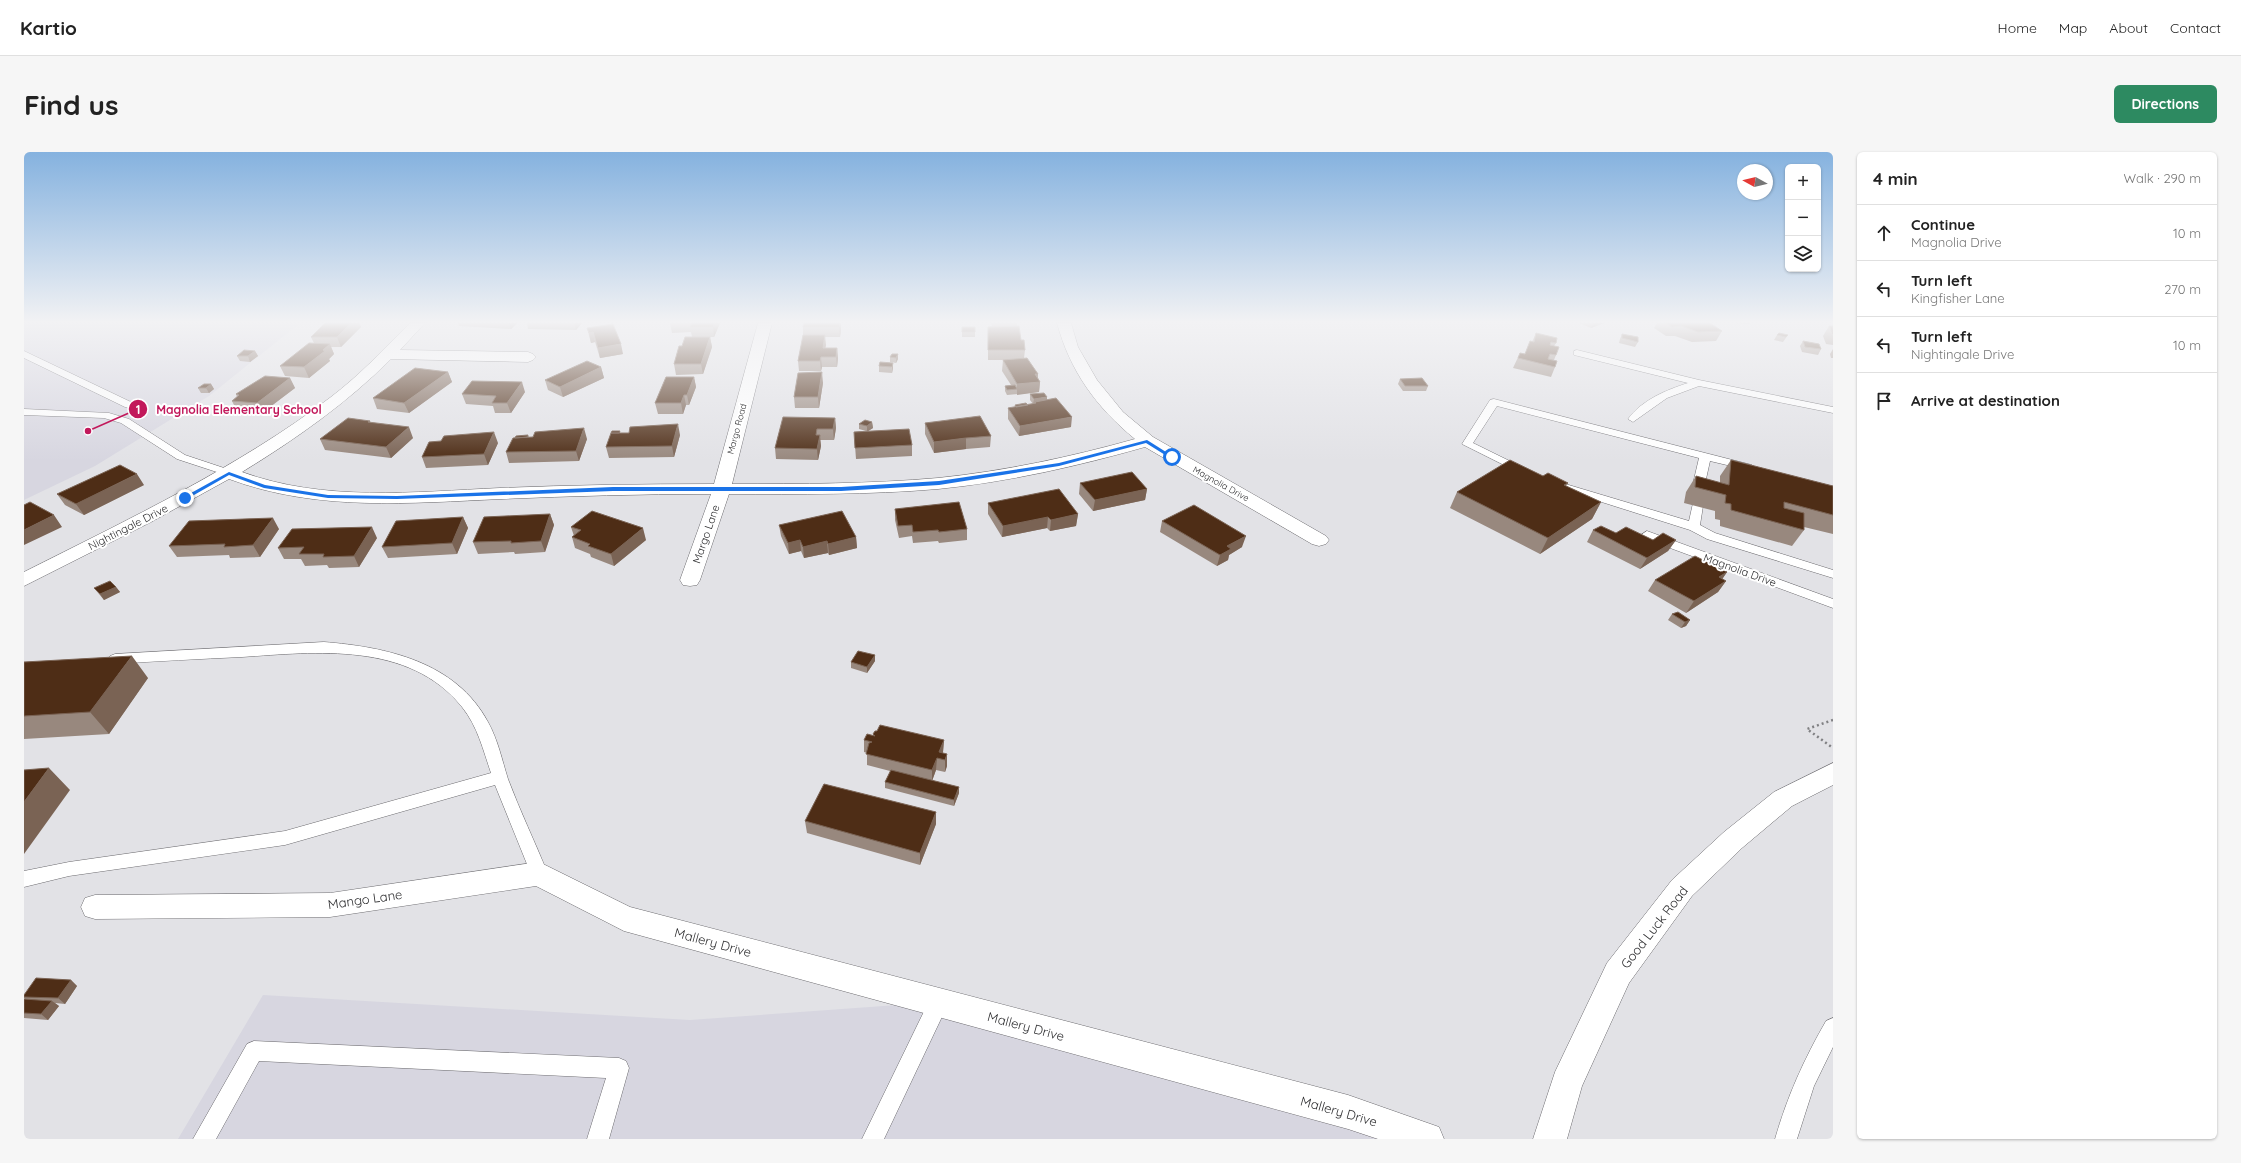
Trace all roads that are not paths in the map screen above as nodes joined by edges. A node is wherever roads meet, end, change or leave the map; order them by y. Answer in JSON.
{"nodes":[{"id":1,"x":55,"y":369,"type":"edge"},
{"id":2,"x":371,"y":369,"type":"edge"},
{"id":3,"x":753,"y":369,"type":"edge"},
{"id":4,"x":1083,"y":369,"type":"edge"},
{"id":5,"x":1642,"y":369,"type":"edge"},
{"id":6,"x":1699,"y":383,"type":"junction"},
{"id":7,"x":129,"y":405,"type":"dead end"},
{"id":8,"x":1833,"y":410,"type":"edge"},
{"id":9,"x":24,"y":412,"type":"edge"},
{"id":10,"x":1633,"y":419,"type":"dead end"},
{"id":11,"x":1147,"y":441,"type":"junction"},
{"id":12,"x":1705,"y":456,"type":"junction"},
{"id":13,"x":1757,"y":470,"type":"edge"},
{"id":14,"x":229,"y":473,"type":"junction"},
{"id":15,"x":722,"y":489,"type":"junction"},
{"id":16,"x":1694,"y":527,"type":"junction"},
{"id":17,"x":1647,"y":535,"type":"edge"},
{"id":18,"x":1319,"y":540,"type":"dead end"},
{"id":19,"x":1833,"y":574,"type":"edge"},
{"id":20,"x":24,"y":580,"type":"edge"},
{"id":21,"x":690,"y":580,"type":"dead end"},
{"id":22,"x":1833,"y":604,"type":"edge"},
{"id":23,"x":102,"y":660,"type":"edge"},
{"id":24,"x":1833,"y":773,"type":"edge"},
{"id":25,"x":500,"y":777,"type":"junction"},
{"id":26,"x":539,"y":874,"type":"junction"},
{"id":27,"x":24,"y":879,"type":"edge"},
{"id":28,"x":95,"y":908,"type":"dead end"},
{"id":29,"x":940,"y":1002,"type":"junction"},
{"id":30,"x":1833,"y":1028,"type":"edge"},
{"id":31,"x":204,"y":1139,"type":"edge"},
{"id":32,"x":598,"y":1139,"type":"edge"},
{"id":33,"x":873,"y":1139,"type":"edge"},
{"id":34,"x":1427,"y":1139,"type":"edge"},
{"id":35,"x":1550,"y":1139,"type":"edge"},
{"id":36,"x":1786,"y":1139,"type":"edge"}],
"edges":[{"from":1,"to":7,"type":"lane"},
{"from":2,"to":14,"type":"street","name":"Nightingale Drive"},
{"from":3,"to":15,"type":"street","name":"Margo Road"},
{"from":4,"to":11,"type":"street","name":"Magnolia Drive"},
{"from":5,"to":6,"type":"lane"},
{"from":6,"to":8,"type":"lane"},
{"from":6,"to":10,"type":"lane"},
{"from":9,"to":14,"type":"lane"},
{"from":11,"to":15,"type":"street"},
{"from":11,"to":18,"type":"street","name":"Magnolia Drive"},
{"from":12,"to":13,"type":"lane"},
{"from":12,"to":16,"type":"lane"},
{"from":12,"to":16,"type":"lane"},
{"from":14,"to":15,"type":"street"},
{"from":14,"to":20,"type":"street","name":"Nightingale Drive"},
{"from":15,"to":21,"type":"street","name":"Margo Lane"},
{"from":16,"to":19,"type":"lane"},
{"from":17,"to":22,"type":"lane","name":"Magnolia Drive"},
{"from":23,"to":25,"type":"lane"},
{"from":24,"to":35,"type":"street","name":"Good Luck Road"},
{"from":25,"to":26,"type":"lane"},
{"from":25,"to":27,"type":"lane"},
{"from":26,"to":28,"type":"street","name":"Mango Lane"},
{"from":26,"to":29,"type":"street","name":"Mallery Drive"},
{"from":29,"to":33,"type":"lane"},
{"from":29,"to":34,"type":"street","name":"Mallery Drive"},
{"from":30,"to":36,"type":"lane"},
{"from":31,"to":32,"type":"lane"}]}
